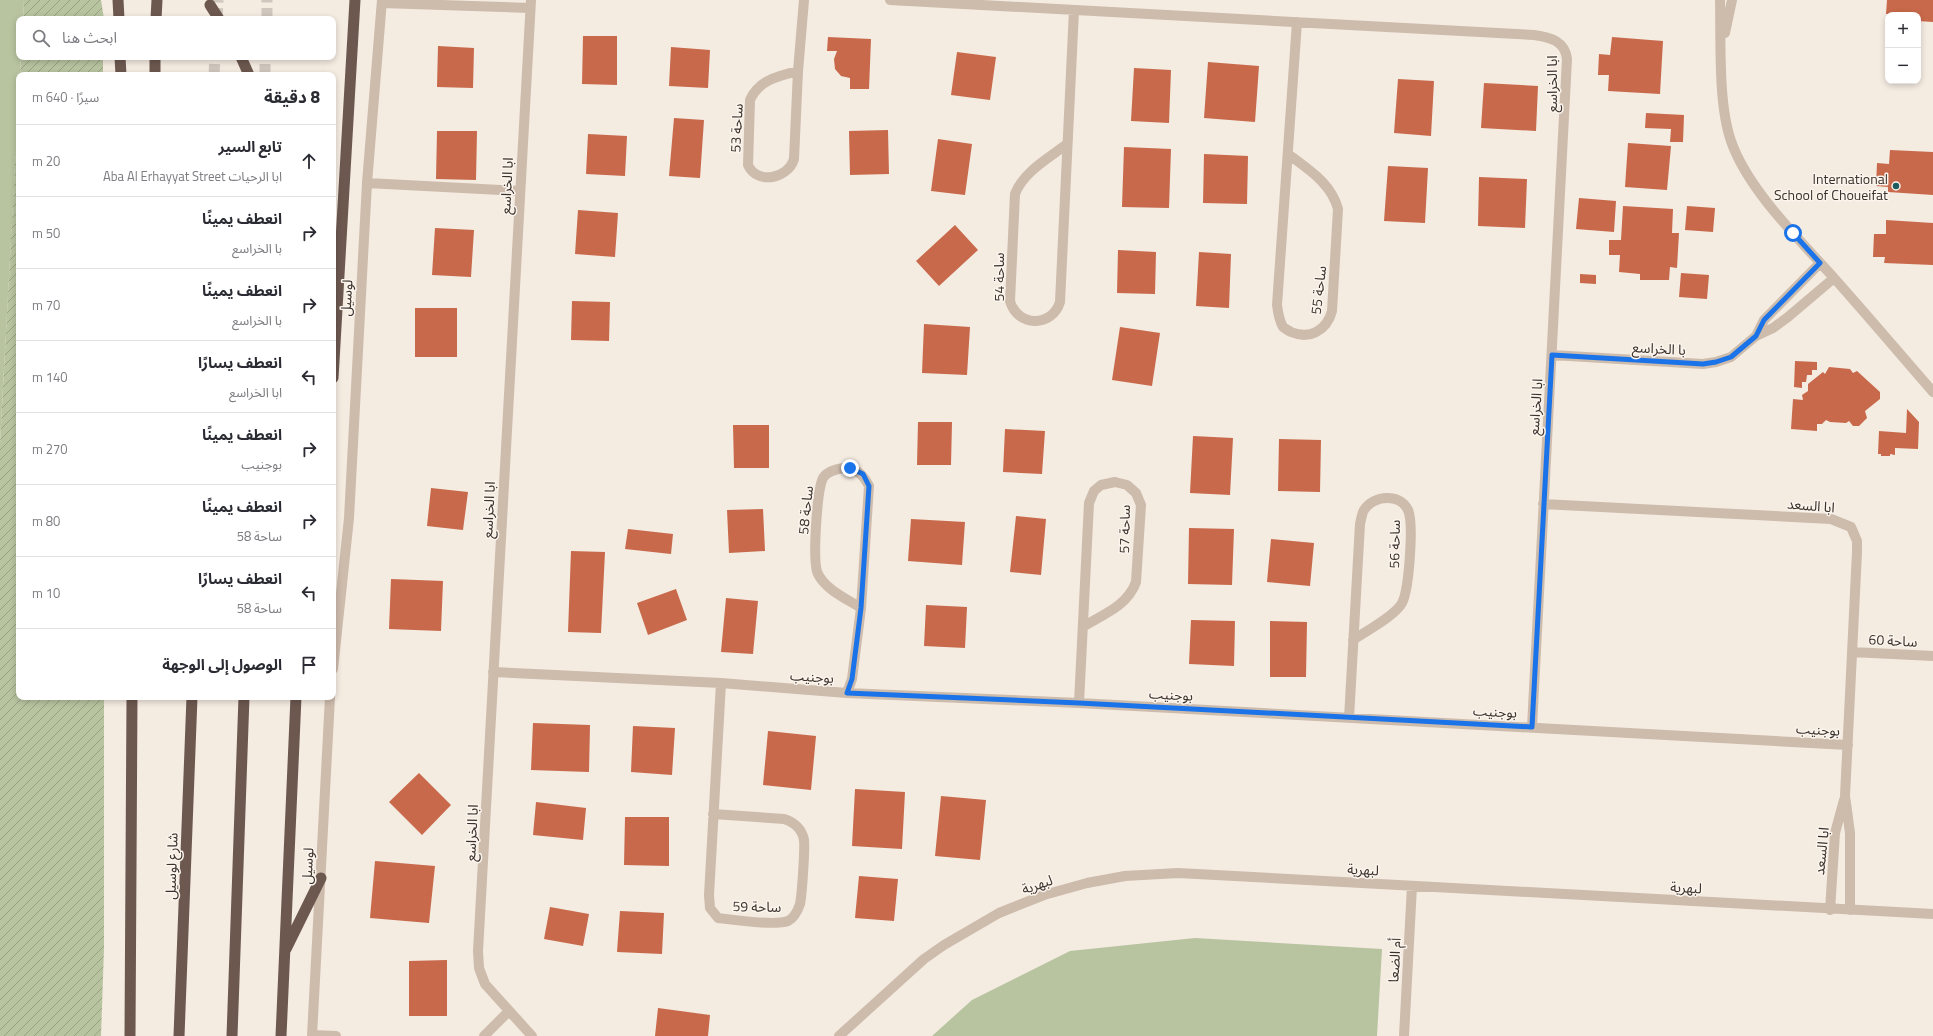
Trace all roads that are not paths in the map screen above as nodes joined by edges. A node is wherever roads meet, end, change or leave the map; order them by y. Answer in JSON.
{"nodes":[{"id":1,"x":118,"y":0,"type":"edge"},
{"id":2,"x":157,"y":0,"type":"edge"},
{"id":3,"x":355,"y":0,"type":"edge"},
{"id":4,"x":804,"y":0,"type":"edge"},
{"id":5,"x":890,"y":0,"type":"edge"},
{"id":6,"x":1720,"y":0,"type":"edge"},
{"id":7,"x":1732,"y":0,"type":"edge"},
{"id":8,"x":382,"y":1,"type":"edge"},
{"id":9,"x":531,"y":4,"type":"edge"},
{"id":10,"x":210,"y":5,"type":"dead end"},
{"id":11,"x":1074,"y":10,"type":"junction"},
{"id":12,"x":119,"y":16,"type":"edge"},
{"id":13,"x":156,"y":16,"type":"edge"},
{"id":14,"x":217,"y":16,"type":"edge"},
{"id":15,"x":1297,"y":22,"type":"junction"},
{"id":16,"x":1722,"y":53,"type":"junction"},
{"id":17,"x":120,"y":60,"type":"edge"},
{"id":18,"x":155,"y":60,"type":"edge"},
{"id":19,"x":242,"y":60,"type":"edge"},
{"id":20,"x":798,"y":71,"type":"junction"},
{"id":21,"x":121,"y":72,"type":"edge"},
{"id":22,"x":154,"y":72,"type":"edge"},
{"id":23,"x":248,"y":72,"type":"edge"},
{"id":24,"x":1067,"y":144,"type":"junction"},
{"id":25,"x":1288,"y":154,"type":"junction"},
{"id":26,"x":367,"y":183,"type":"junction"},
{"id":27,"x":520,"y":191,"type":"junction"},
{"id":28,"x":1820,"y":263,"type":"junction"},
{"id":29,"x":1834,"y":278,"type":"junction"},
{"id":30,"x":336,"y":326,"type":"edge"},
{"id":31,"x":1756,"y":336,"type":"junction"},
{"id":32,"x":1552,"y":355,"type":"junction"},
{"id":33,"x":1933,"y":392,"type":"edge"},
{"id":34,"x":1543,"y":504,"type":"junction"},
{"id":35,"x":861,"y":608,"type":"junction"},
{"id":36,"x":1084,"y":626,"type":"junction"},
{"id":37,"x":1353,"y":640,"type":"junction"},
{"id":38,"x":336,"y":641,"type":"edge"},
{"id":39,"x":1852,"y":652,"type":"junction"},
{"id":40,"x":1933,"y":656,"type":"edge"},
{"id":41,"x":494,"y":672,"type":"junction"},
{"id":42,"x":721,"y":683,"type":"junction"},
{"id":43,"x":847,"y":693,"type":"junction"},
{"id":44,"x":132,"y":700,"type":"edge"},
{"id":45,"x":192,"y":700,"type":"edge"},
{"id":46,"x":244,"y":700,"type":"edge"},
{"id":47,"x":296,"y":700,"type":"edge"},
{"id":48,"x":330,"y":700,"type":"edge"},
{"id":49,"x":1079,"y":703,"type":"junction"},
{"id":50,"x":1349,"y":718,"type":"junction"},
{"id":51,"x":1532,"y":727,"type":"junction"},
{"id":52,"x":1848,"y":745,"type":"junction"},
{"id":53,"x":1845,"y":796,"type":"junction"},
{"id":54,"x":713,"y":814,"type":"junction"},
{"id":55,"x":321,"y":878,"type":"junction"},
{"id":56,"x":1412,"y":886,"type":"junction"},
{"id":57,"x":1830,"y":910,"type":"junction"},
{"id":58,"x":1850,"y":910,"type":"junction"},
{"id":59,"x":1933,"y":914,"type":"edge"},
{"id":60,"x":284,"y":953,"type":"junction"},
{"id":61,"x":509,"y":1011,"type":"junction"},
{"id":62,"x":312,"y":1035,"type":"edge"},
{"id":63,"x":130,"y":1036,"type":"edge"},
{"id":64,"x":179,"y":1036,"type":"edge"},
{"id":65,"x":232,"y":1036,"type":"edge"},
{"id":66,"x":281,"y":1036,"type":"edge"},
{"id":67,"x":336,"y":1036,"type":"edge"},
{"id":68,"x":484,"y":1036,"type":"edge"},
{"id":69,"x":532,"y":1036,"type":"edge"},
{"id":70,"x":839,"y":1036,"type":"edge"},
{"id":71,"x":1404,"y":1036,"type":"edge"}],
"edges":[{"from":1,"to":12,"type":"highway"},
{"from":2,"to":13,"type":"highway"},
{"from":3,"to":30,"type":"highway"},
{"from":4,"to":20,"type":"street","name":"ساحة 53"},
{"from":5,"to":11,"type":"street","name":"ابا الخراسع"},
{"from":6,"to":16,"type":"street"},
{"from":7,"to":16,"type":"street"},
{"from":8,"to":9,"type":"street"},
{"from":8,"to":26,"type":"street","name":"لوسيل"},
{"from":9,"to":27,"type":"street","name":"ابا الخراسع"},
{"from":10,"to":14,"type":"highway"},
{"from":11,"to":15,"type":"street","name":"ابا الخراسع"},
{"from":11,"to":24,"type":"street","name":"ساحة 54"},
{"from":15,"to":25,"type":"street","name":"ساحة 55"},
{"from":15,"to":32,"type":"street","name":"ابا الخراسع"},
{"from":16,"to":28,"type":"street"},
{"from":17,"to":21,"type":"highway"},
{"from":18,"to":22,"type":"highway"},
{"from":19,"to":23,"type":"highway"},
{"from":20,"to":20,"type":"street","name":"ساحة 53"},
{"from":24,"to":24,"type":"street","name":"ساحة 54"},
{"from":25,"to":25,"type":"street","name":"ساحة 55"},
{"from":26,"to":27,"type":"street"},
{"from":26,"to":38,"type":"street","name":"لوسيل"},
{"from":27,"to":41,"type":"street","name":"ابا الخراسع"},
{"from":28,"to":29,"type":"street"},
{"from":28,"to":31,"type":"street","name":"با الخراسع"},
{"from":29,"to":31,"type":"street","name":"با الخراسع"},
{"from":29,"to":33,"type":"street"},
{"from":31,"to":32,"type":"street","name":"با الخراسع"},
{"from":32,"to":34,"type":"street","name":"ابا الخراسع"},
{"from":34,"to":39,"type":"street","name":"ابا السعد"},
{"from":34,"to":51,"type":"street","name":"ابا الخراسع"},
{"from":35,"to":35,"type":"street","name":"ساحة 58"},
{"from":35,"to":43,"type":"street","name":"ساحة 58"},
{"from":36,"to":36,"type":"street","name":"ساحة 57"},
{"from":36,"to":49,"type":"street","name":"ساحة 57"},
{"from":37,"to":37,"type":"street","name":"ساحة 56"},
{"from":37,"to":50,"type":"street","name":"ساحة 56"},
{"from":39,"to":40,"type":"street","name":"ساحة 60"},
{"from":39,"to":52,"type":"street","name":"ابا السعد"},
{"from":41,"to":42,"type":"street","name":"بوجنيب"},
{"from":41,"to":61,"type":"street","name":"ابا الخراسع"},
{"from":42,"to":43,"type":"street","name":"بوجنيب"},
{"from":42,"to":54,"type":"street","name":"ساحة 59"},
{"from":43,"to":49,"type":"street","name":"بوجنيب"},
{"from":44,"to":63,"type":"highway"},
{"from":45,"to":64,"type":"highway","name":"شارع لوسيل"},
{"from":46,"to":65,"type":"highway"},
{"from":47,"to":60,"type":"highway"},
{"from":48,"to":55,"type":"street","name":"لوسيل"},
{"from":49,"to":50,"type":"street","name":"بوجنيب"},
{"from":50,"to":51,"type":"street","name":"بوجنيب"},
{"from":51,"to":52,"type":"street","name":"بوجنيب"},
{"from":52,"to":53,"type":"street","name":"ابا السعد"},
{"from":53,"to":57,"type":"street","name":"ابا السعد"},
{"from":53,"to":58,"type":"street","name":"ابا السعد"},
{"from":54,"to":54,"type":"street","name":"ساحة 59"},
{"from":55,"to":60,"type":"highway"},
{"from":55,"to":62,"type":"street","name":"لوسيل"},
{"from":56,"to":57,"type":"street","name":"لبهرية"},
{"from":56,"to":70,"type":"street","name":"لبهرية"},
{"from":56,"to":71,"type":"street","name":"أم الضعا"},
{"from":57,"to":58,"type":"street","name":"لبهرية"},
{"from":58,"to":59,"type":"street","name":"لبهرية"},
{"from":60,"to":66,"type":"highway"},
{"from":61,"to":68,"type":"street"},
{"from":61,"to":69,"type":"street","name":"ابا الخراسع"},
{"from":62,"to":67,"type":"street"}]}
